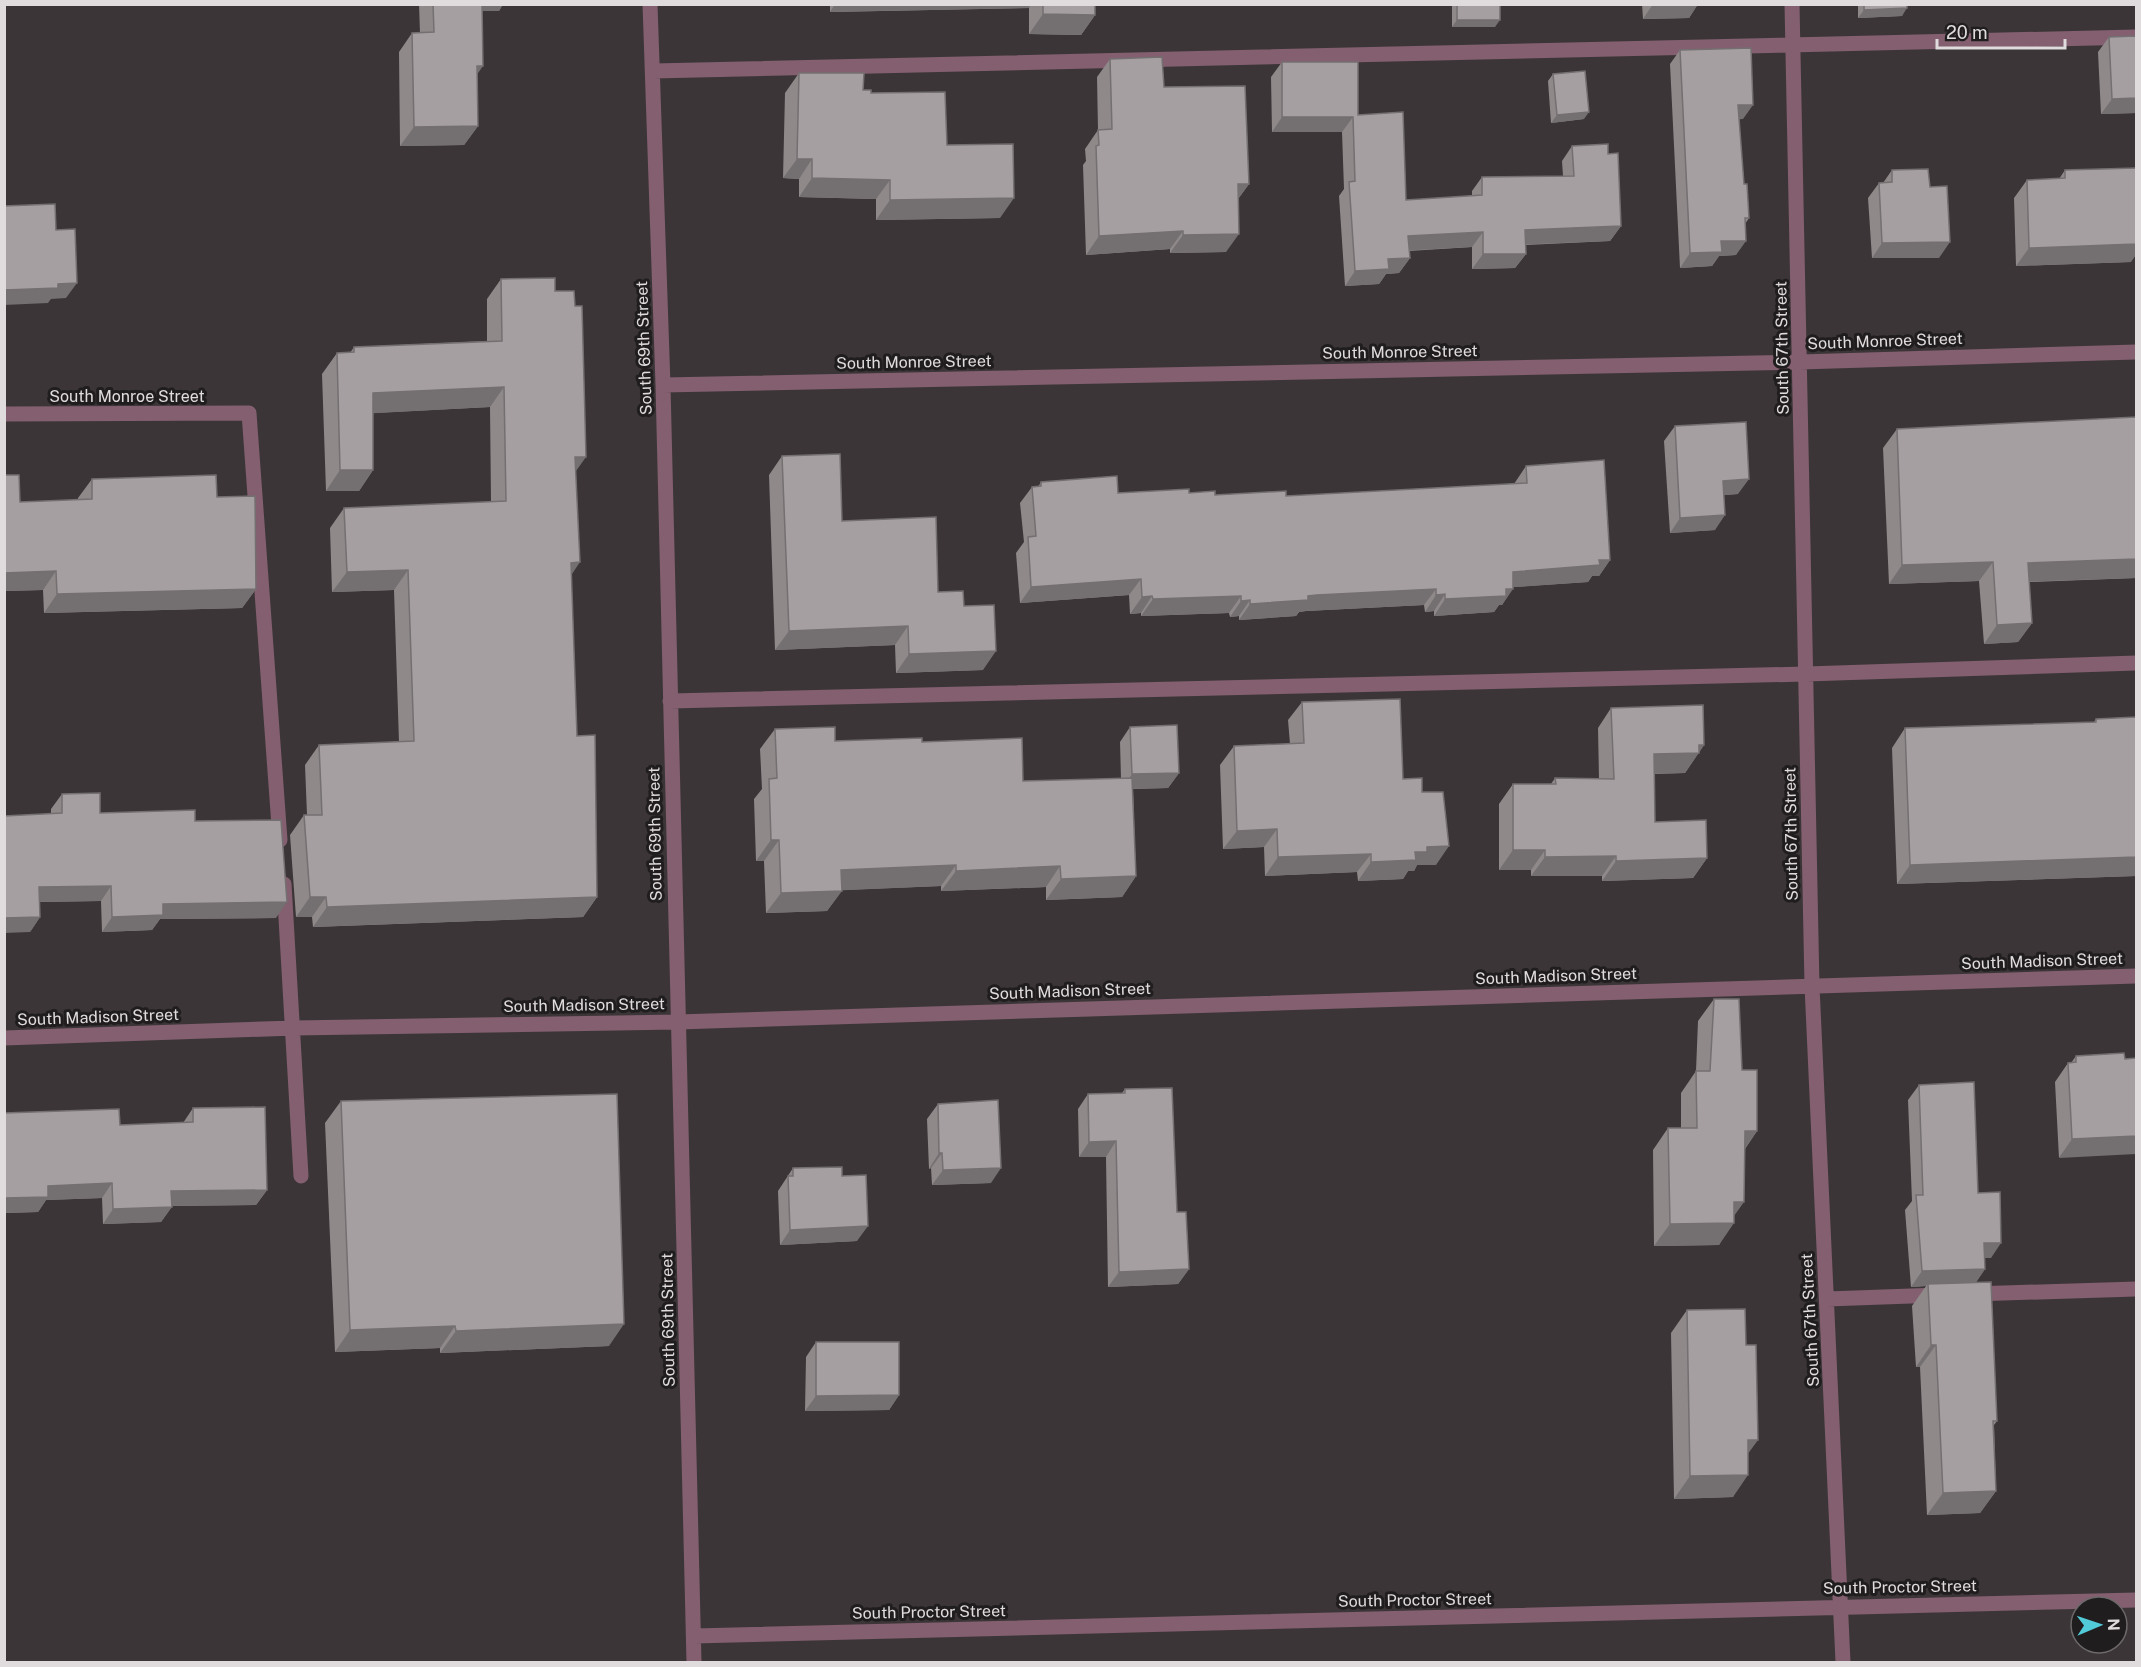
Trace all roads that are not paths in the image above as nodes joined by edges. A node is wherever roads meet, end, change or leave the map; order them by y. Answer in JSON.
{"nodes":[{"id":1,"x":650,"y":4,"type":"edge"},
{"id":2,"x":1792,"y":4,"type":"edge"},
{"id":3,"x":2136,"y":37,"type":"edge"},
{"id":4,"x":1793,"y":44,"type":"junction"},
{"id":5,"x":652,"y":71,"type":"junction"},
{"id":6,"x":2136,"y":352,"type":"edge"},
{"id":7,"x":1800,"y":362,"type":"junction"},
{"id":8,"x":663,"y":385,"type":"junction"},
{"id":9,"x":4,"y":414,"type":"edge"},
{"id":10,"x":2136,"y":663,"type":"edge"},
{"id":11,"x":1806,"y":674,"type":"junction"},
{"id":12,"x":670,"y":701,"type":"junction"},
{"id":13,"x":2136,"y":976,"type":"edge"},
{"id":14,"x":1812,"y":986,"type":"junction"},
{"id":15,"x":678,"y":1022,"type":"junction"},
{"id":16,"x":294,"y":1029,"type":"junction"},
{"id":17,"x":4,"y":1038,"type":"edge"},
{"id":18,"x":301,"y":1176,"type":"dead end"},
{"id":19,"x":2136,"y":1289,"type":"edge"},
{"id":20,"x":1827,"y":1299,"type":"junction"},
{"id":21,"x":2136,"y":1600,"type":"edge"},
{"id":22,"x":1841,"y":1607,"type":"junction"},
{"id":23,"x":694,"y":1636,"type":"junction"},
{"id":24,"x":694,"y":1662,"type":"edge"},
{"id":25,"x":1843,"y":1662,"type":"edge"}],
"edges":[{"from":1,"to":5,"type":"street","name":"South 69th Street"},
{"from":2,"to":4,"type":"street","name":"South 67th Street"},
{"from":3,"to":4,"type":"street"},
{"from":4,"to":5,"type":"street"},
{"from":4,"to":7,"type":"street","name":"South 67th Street"},
{"from":5,"to":8,"type":"street","name":"South 69th Street"},
{"from":6,"to":7,"type":"street","name":"South Monroe Street"},
{"from":7,"to":8,"type":"street","name":"South Monroe Street"},
{"from":7,"to":11,"type":"street","name":"South 67th Street"},
{"from":8,"to":12,"type":"street","name":"South 69th Street"},
{"from":9,"to":16,"type":"street","name":"South Monroe Street"},
{"from":10,"to":11,"type":"street"},
{"from":11,"to":12,"type":"street"},
{"from":11,"to":14,"type":"street","name":"South 67th Street"},
{"from":12,"to":15,"type":"street","name":"South 69th Street"},
{"from":13,"to":14,"type":"street","name":"South Madison Street"},
{"from":14,"to":15,"type":"street","name":"South Madison Street"},
{"from":14,"to":20,"type":"street","name":"South 67th Street"},
{"from":15,"to":16,"type":"street","name":"South Madison Street"},
{"from":15,"to":23,"type":"street","name":"South 69th Street"},
{"from":16,"to":17,"type":"street","name":"South Madison Street"},
{"from":16,"to":18,"type":"street"},
{"from":19,"to":20,"type":"street"},
{"from":20,"to":22,"type":"street","name":"South 67th Street"},
{"from":21,"to":22,"type":"street","name":"South Proctor Street"},
{"from":22,"to":23,"type":"street","name":"South Proctor Street"},
{"from":22,"to":25,"type":"street","name":"South 67th Street"},
{"from":23,"to":24,"type":"street","name":"South 69th Street"}]}
